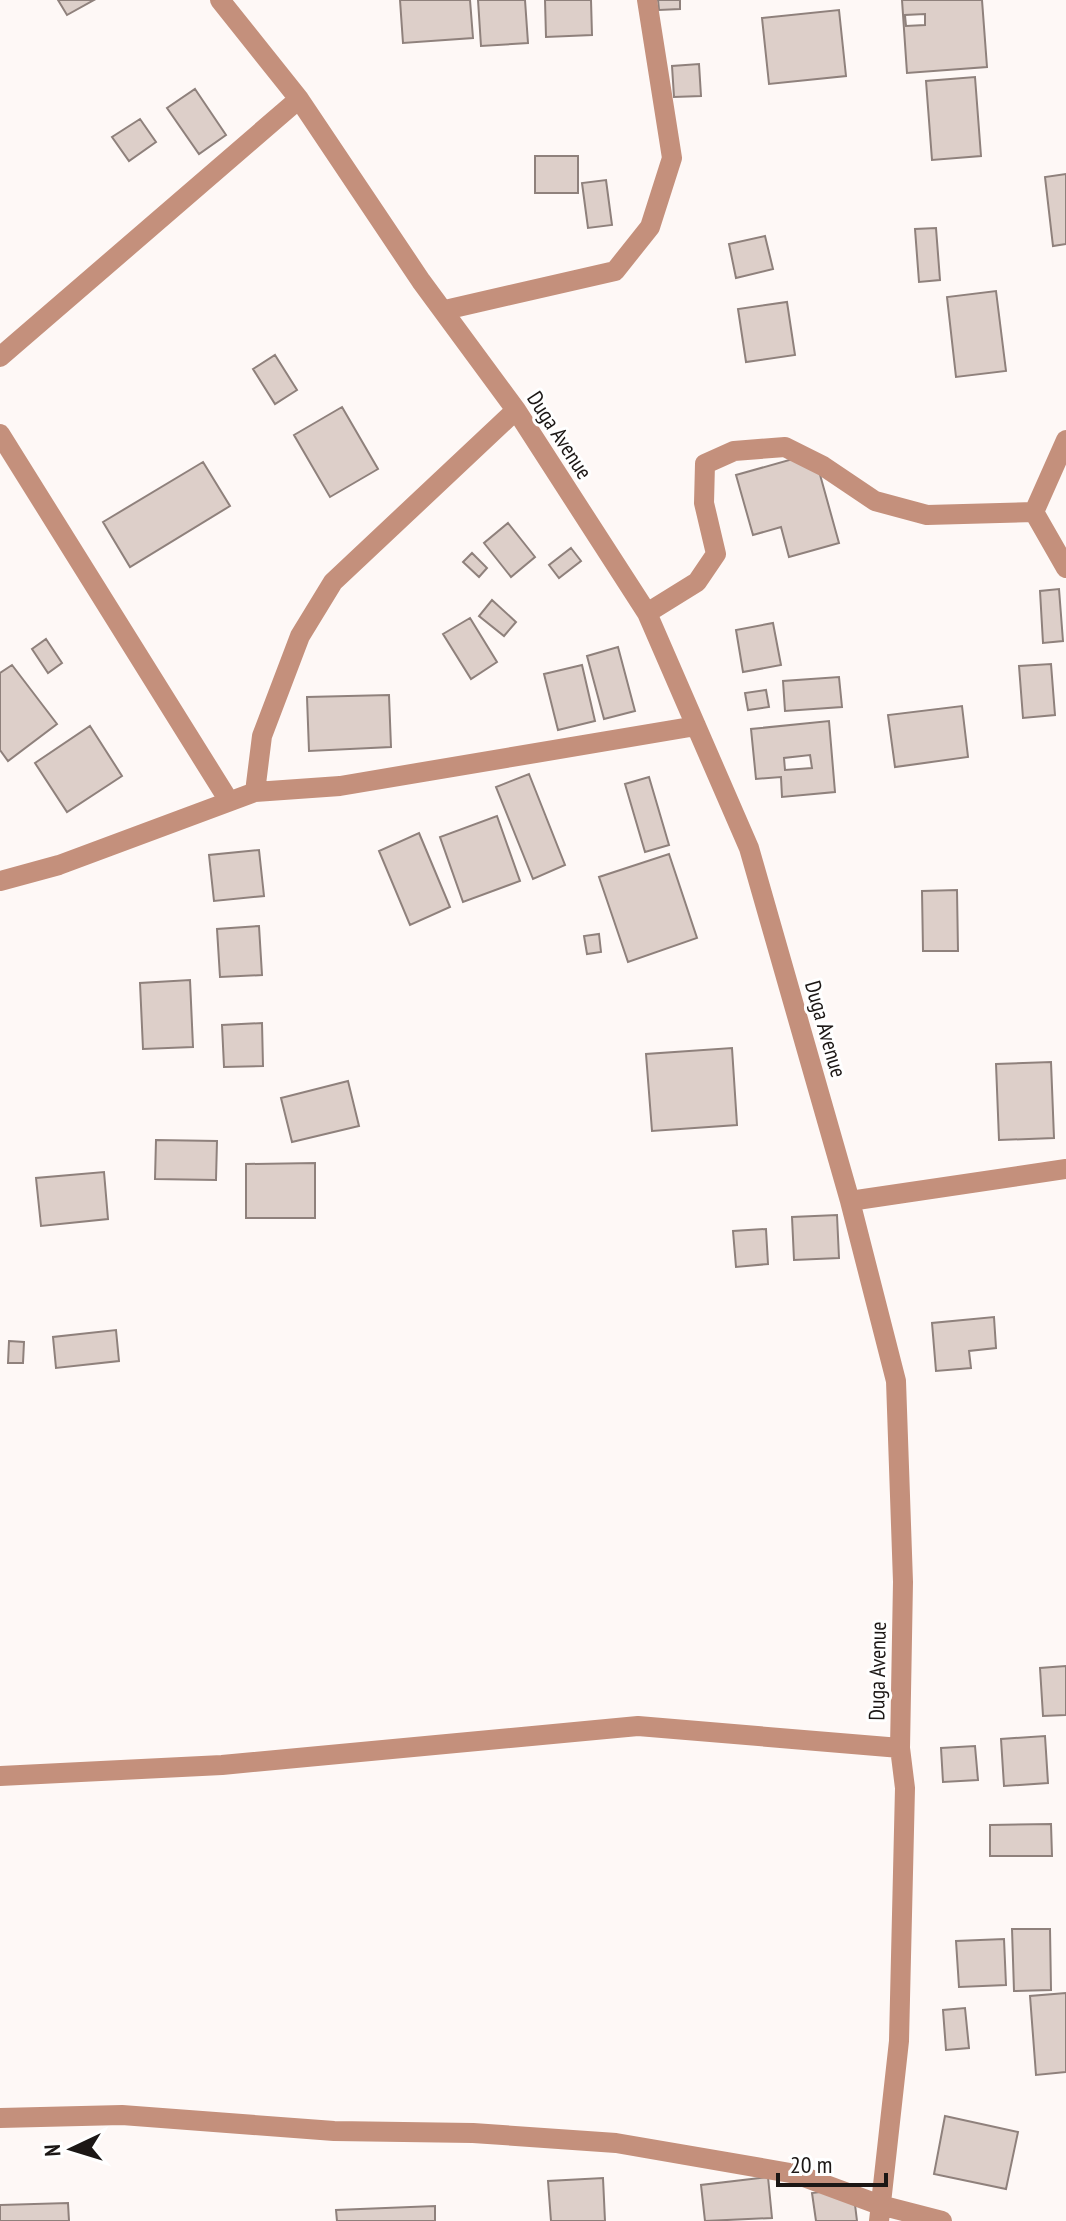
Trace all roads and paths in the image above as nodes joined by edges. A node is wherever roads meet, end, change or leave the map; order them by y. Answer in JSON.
{"nodes":[{"id":1,"x":220,"y":0,"type":"edge"},
{"id":2,"x":647,"y":0,"type":"edge"},
{"id":3,"x":299,"y":99,"type":"junction"},
{"id":4,"x":445,"y":310,"type":"junction"},
{"id":5,"x":0,"y":357,"type":"edge"},
{"id":6,"x":516,"y":410,"type":"junction"},
{"id":7,"x":0,"y":434,"type":"edge"},
{"id":8,"x":1066,"y":440,"type":"edge"},
{"id":9,"x":1034,"y":512,"type":"junction"},
{"id":10,"x":1066,"y":568,"type":"edge"},
{"id":11,"x":647,"y":613,"type":"junction"},
{"id":12,"x":696,"y":726,"type":"junction"},
{"id":13,"x":255,"y":792,"type":"junction"},
{"id":14,"x":229,"y":801,"type":"junction"},
{"id":15,"x":0,"y":881,"type":"edge"},
{"id":16,"x":1066,"y":1169,"type":"edge"},
{"id":17,"x":850,"y":1201,"type":"junction"},
{"id":18,"x":900,"y":1748,"type":"junction"},
{"id":19,"x":0,"y":1776,"type":"edge"},
{"id":20,"x":0,"y":2118,"type":"edge"},
{"id":21,"x":879,"y":2213,"type":"edge"},
{"id":22,"x":942,"y":2221,"type":"edge"}],
"edges":[{"from":1,"to":3,"type":"street","name":"Duga Avenue"},
{"from":2,"to":4,"type":"street"},
{"from":3,"to":4,"type":"street","name":"Duga Avenue"},
{"from":3,"to":5,"type":"street"},
{"from":4,"to":6,"type":"street","name":"Duga Avenue"},
{"from":6,"to":11,"type":"street","name":"Duga Avenue"},
{"from":6,"to":13,"type":"street"},
{"from":7,"to":14,"type":"street"},
{"from":8,"to":9,"type":"street"},
{"from":9,"to":10,"type":"street"},
{"from":9,"to":11,"type":"street"},
{"from":11,"to":12,"type":"street","name":"Duga Avenue"},
{"from":12,"to":13,"type":"street"},
{"from":12,"to":17,"type":"street","name":"Duga Avenue"},
{"from":13,"to":14,"type":"street"},
{"from":14,"to":15,"type":"street"},
{"from":16,"to":17,"type":"street"},
{"from":17,"to":18,"type":"street","name":"Duga Avenue"},
{"from":18,"to":19,"type":"street"},
{"from":18,"to":21,"type":"street","name":"Duga Avenue"},
{"from":20,"to":21,"type":"street"},
{"from":21,"to":22,"type":"street"}]}
